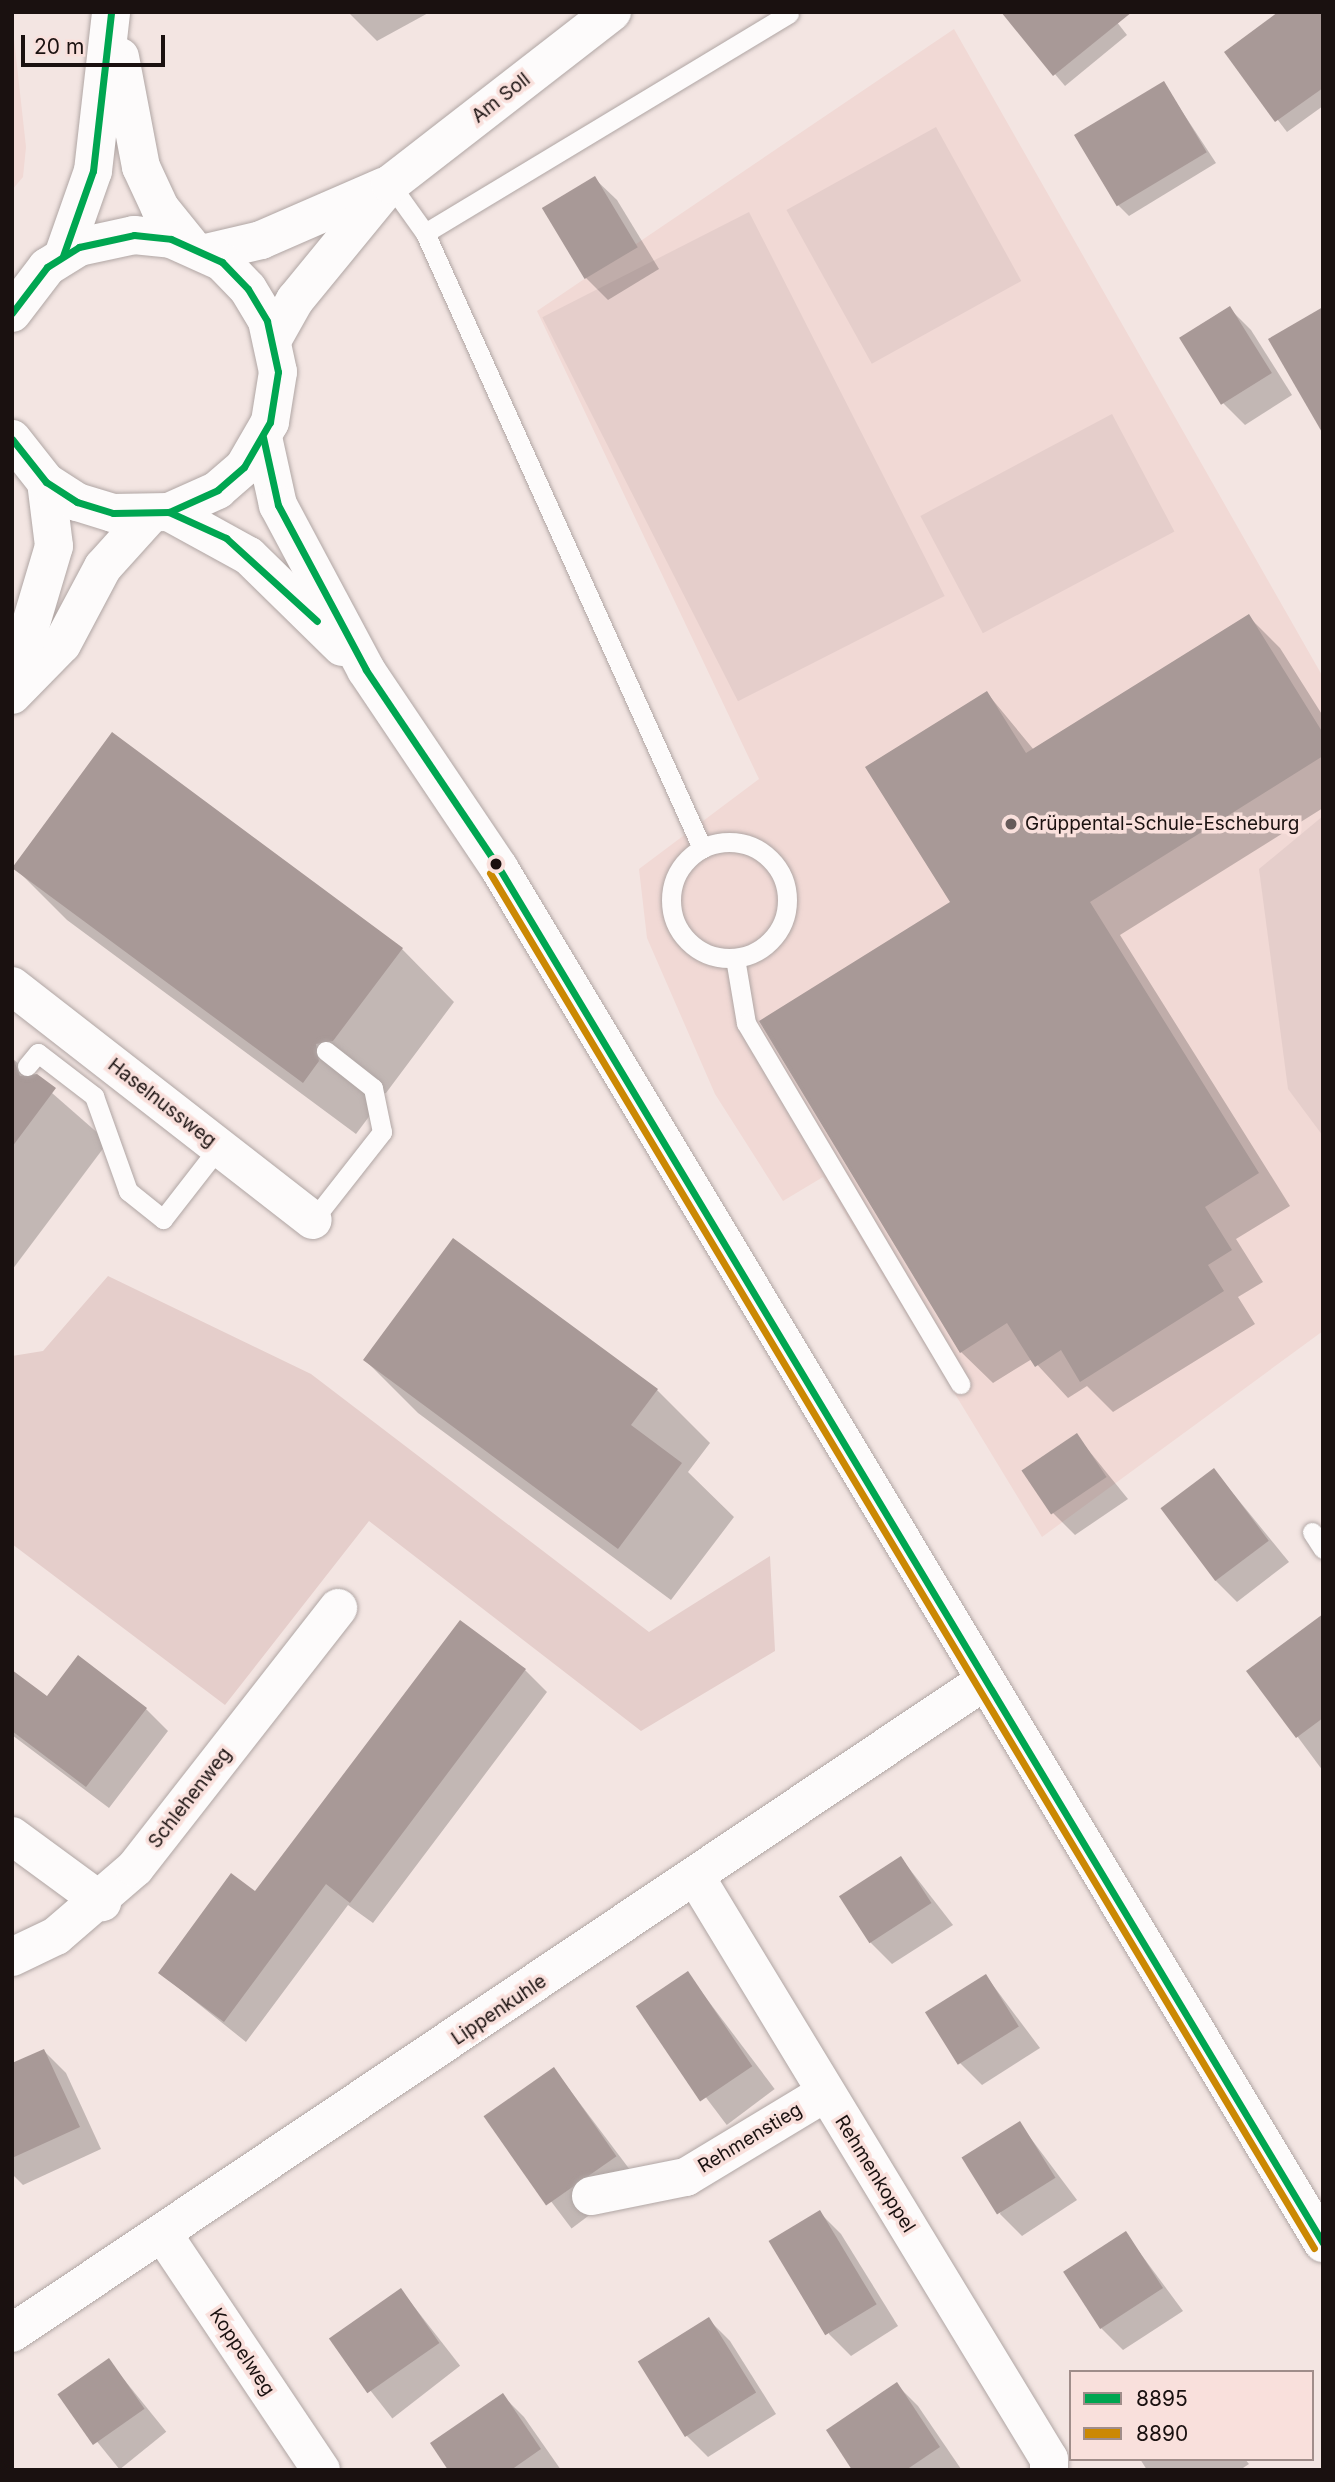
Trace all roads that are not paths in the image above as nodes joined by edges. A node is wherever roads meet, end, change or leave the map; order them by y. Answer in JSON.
{"nodes":[{"id":1,"x":112,"y":12,"type":"edge"},
{"id":2,"x":612,"y":12,"type":"edge"},
{"id":3,"x":789,"y":13,"type":"edge"},
{"id":4,"x":390,"y":184,"type":"junction"},
{"id":5,"x":425,"y":233,"type":"junction"},
{"id":6,"x":198,"y":248,"type":"junction"},
{"id":7,"x":63,"y":256,"type":"junction"},
{"id":8,"x":12,"y":313,"type":"edge"},
{"id":9,"x":273,"y":339,"type":"junction"},
{"id":10,"x":263,"y":437,"type":"junction"},
{"id":11,"x":12,"y":439,"type":"edge"},
{"id":12,"x":46,"y":482,"type":"junction"},
{"id":13,"x":160,"y":513,"type":"junction"},
{"id":14,"x":366,"y":670,"type":"junction"},
{"id":15,"x":12,"y":687,"type":"edge"},
{"id":16,"x":12,"y":695,"type":"edge"},
{"id":17,"x":702,"y":848,"type":"junction"},
{"id":18,"x":735,"y":958,"type":"junction"},
{"id":19,"x":12,"y":986,"type":"edge"},
{"id":20,"x":326,"y":1051,"type":"dead end"},
{"id":21,"x":27,"y":1066,"type":"dead end"},
{"id":22,"x":219,"y":1147,"type":"junction"},
{"id":23,"x":313,"y":1220,"type":"joint"},
{"id":24,"x":960,"y":1384,"type":"dead end"},
{"id":25,"x":1312,"y":1532,"type":"dead end"},
{"id":26,"x":1323,"y":1549,"type":"edge"},
{"id":27,"x":338,"y":1608,"type":"dead end"},
{"id":28,"x":982,"y":1682,"type":"junction"},
{"id":29,"x":12,"y":1836,"type":"edge"},
{"id":30,"x":697,"y":1879,"type":"junction"},
{"id":31,"x":102,"y":1902,"type":"junction"},
{"id":32,"x":12,"y":1957,"type":"edge"},
{"id":33,"x":825,"y":2093,"type":"junction"},
{"id":34,"x":591,"y":2196,"type":"dead end"},
{"id":35,"x":163,"y":2234,"type":"junction"},
{"id":36,"x":1323,"y":2243,"type":"edge"},
{"id":37,"x":12,"y":2333,"type":"edge"},
{"id":38,"x":321,"y":2470,"type":"edge"},
{"id":39,"x":1048,"y":2470,"type":"edge"}],
"edges":[{"from":1,"to":6,"type":"street"},
{"from":1,"to":7,"type":"street"},
{"from":2,"to":4,"type":"street","name":"Am Soll"},
{"from":3,"to":5,"type":"lane"},
{"from":4,"to":5,"type":"lane"},
{"from":4,"to":6,"type":"street","name":"Am Soll"},
{"from":4,"to":9,"type":"street","name":"Am Soll"},
{"from":5,"to":17,"type":"lane"},
{"from":6,"to":7,"type":"street"},
{"from":6,"to":9,"type":"street"},
{"from":7,"to":8,"type":"street"},
{"from":9,"to":10,"type":"street"},
{"from":10,"to":13,"type":"street"},
{"from":10,"to":14,"type":"street"},
{"from":11,"to":12,"type":"street"},
{"from":12,"to":13,"type":"street"},
{"from":12,"to":15,"type":"street"},
{"from":13,"to":14,"type":"street"},
{"from":13,"to":16,"type":"street"},
{"from":14,"to":28,"type":"street"},
{"from":17,"to":18,"type":"lane"},
{"from":17,"to":18,"type":"lane"},
{"from":18,"to":24,"type":"lane"},
{"from":19,"to":22,"type":"street","name":"Haselnussweg"},
{"from":20,"to":23,"type":"lane"},
{"from":21,"to":22,"type":"lane"},
{"from":22,"to":23,"type":"street","name":"Haselnussweg"},
{"from":25,"to":26,"type":"lane"},
{"from":27,"to":31,"type":"street","name":"Schlehenweg"},
{"from":28,"to":30,"type":"street","name":"Lippenkuhle"},
{"from":28,"to":36,"type":"street"},
{"from":29,"to":31,"type":"street"},
{"from":30,"to":33,"type":"street","name":"Rehmenkoppel"},
{"from":30,"to":35,"type":"street","name":"Lippenkuhle"},
{"from":31,"to":32,"type":"street","name":"Schlehenweg"},
{"from":33,"to":34,"type":"street","name":"Rehmenstieg"},
{"from":33,"to":39,"type":"street","name":"Rehmenkoppel"},
{"from":35,"to":37,"type":"street","name":"Lippenkuhle"},
{"from":35,"to":38,"type":"street","name":"Koppelweg"}]}
